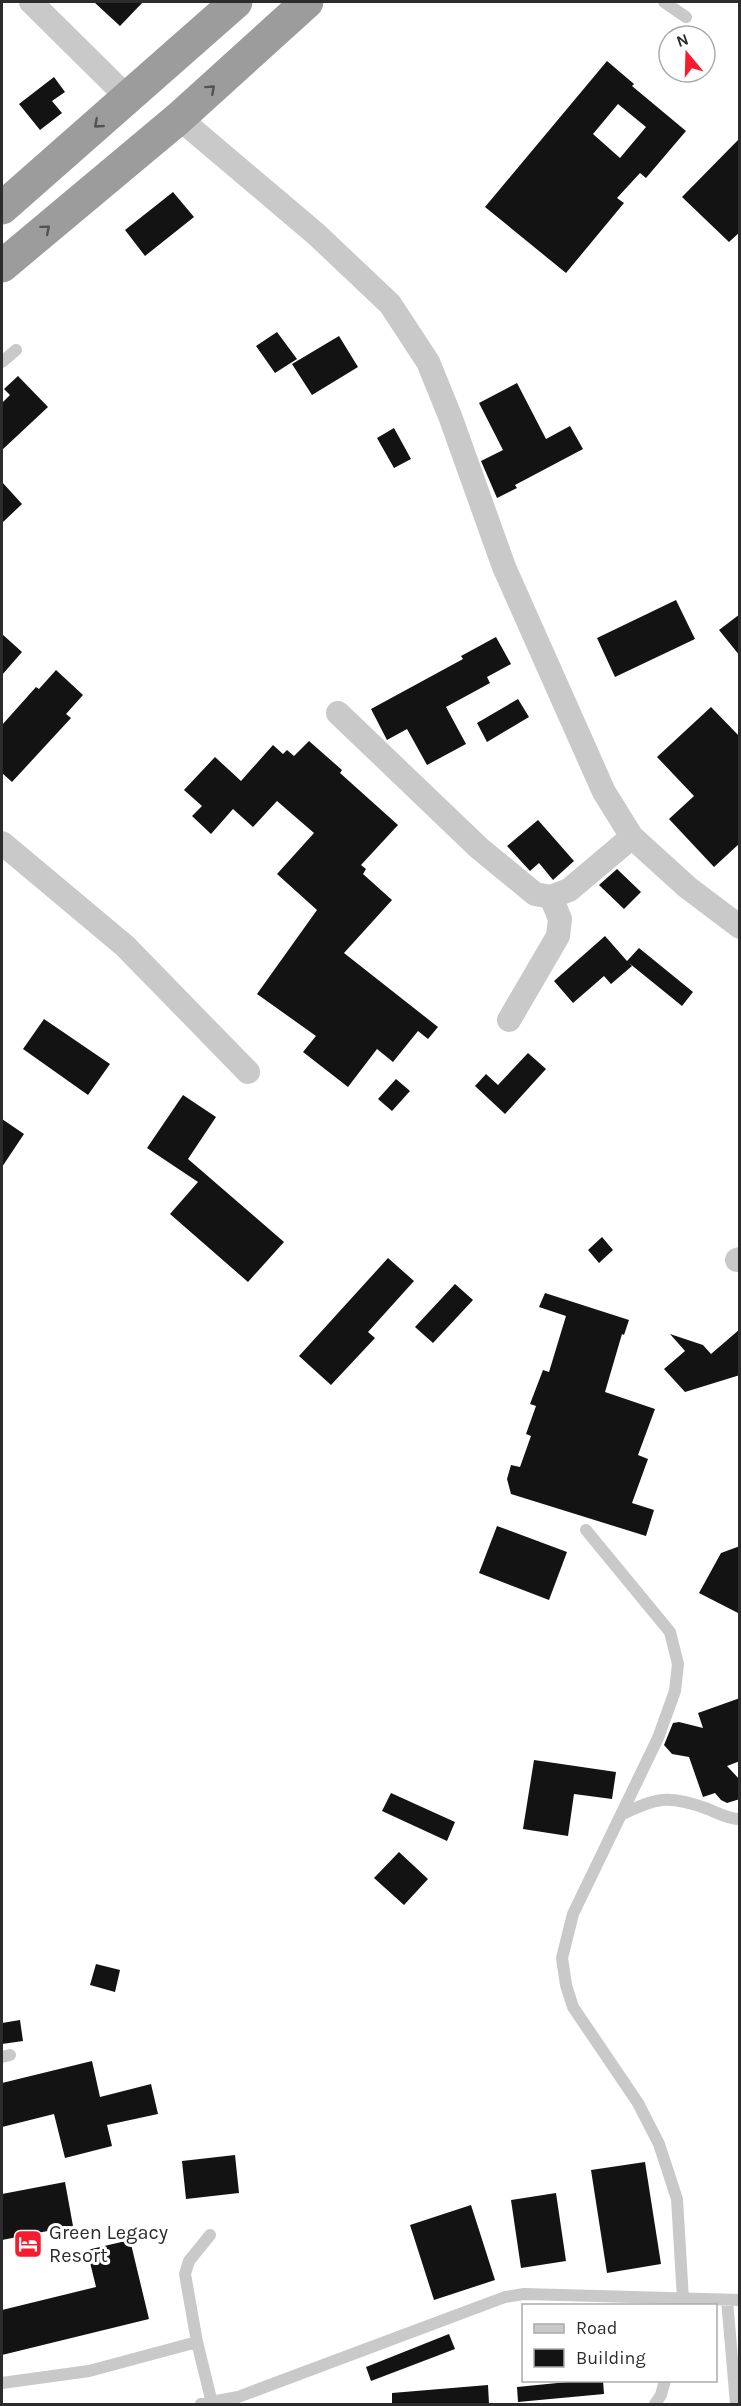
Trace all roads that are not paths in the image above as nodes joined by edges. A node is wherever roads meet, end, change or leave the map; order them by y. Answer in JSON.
{"nodes":[{"id":1,"x":31,"y":2,"type":"edge"},
{"id":2,"x":236,"y":2,"type":"edge"},
{"id":3,"x":308,"y":2,"type":"edge"},
{"id":4,"x":664,"y":2,"type":"edge"},
{"id":5,"x":686,"y":16,"type":"dead end"},
{"id":6,"x":126,"y":99,"type":"junction"},
{"id":7,"x":179,"y":118,"type":"junction"},
{"id":8,"x":2,"y":207,"type":"edge"},
{"id":9,"x":2,"y":266,"type":"edge"},
{"id":10,"x":16,"y":350,"type":"dead end"},
{"id":11,"x":2,"y":362,"type":"edge"},
{"id":12,"x":338,"y":713,"type":"dead end"},
{"id":13,"x":632,"y":837,"type":"junction"},
{"id":14,"x":2,"y":843,"type":"edge"},
{"id":15,"x":551,"y":897,"type":"junction"},
{"id":16,"x":740,"y":927,"type":"edge"},
{"id":17,"x":509,"y":1020,"type":"dead end"},
{"id":18,"x":248,"y":1072,"type":"dead end"},
{"id":19,"x":586,"y":1530,"type":"dead end"},
{"id":20,"x":621,"y":1815,"type":"junction"},
{"id":21,"x":740,"y":1819,"type":"edge"},
{"id":22,"x":210,"y":2235,"type":"dead end"},
{"id":23,"x":683,"y":2299,"type":"junction"},
{"id":24,"x":734,"y":2300,"type":"edge"},
{"id":25,"x":669,"y":2302,"type":"edge"},
{"id":26,"x":197,"y":2342,"type":"junction"},
{"id":27,"x":664,"y":2382,"type":"edge"},
{"id":28,"x":2,"y":2383,"type":"edge"},
{"id":29,"x":207,"y":2404,"type":"edge"},
{"id":30,"x":656,"y":2404,"type":"edge"},
{"id":31,"x":736,"y":2404,"type":"edge"}],
"edges":[{"from":1,"to":6,"type":"street"},
{"from":2,"to":6,"type":"highway"},
{"from":7,"to":3,"type":"highway","one_way":true},
{"from":4,"to":5,"type":"lane"},
{"from":6,"to":8,"type":"highway","one_way":true},
{"from":9,"to":7,"type":"highway","one_way":true},
{"from":7,"to":13,"type":"street"},
{"from":10,"to":11,"type":"lane"},
{"from":12,"to":15,"type":"street"},
{"from":13,"to":15,"type":"street"},
{"from":13,"to":16,"type":"street"},
{"from":14,"to":18,"type":"street"},
{"from":15,"to":17,"type":"street"},
{"from":19,"to":20,"type":"lane"},
{"from":20,"to":21,"type":"lane"},
{"from":20,"to":23,"type":"lane"},
{"from":22,"to":26,"type":"lane"},
{"from":23,"to":24,"type":"lane"},
{"from":23,"to":25,"type":"lane"},
{"from":24,"to":31,"type":"lane"},
{"from":25,"to":29,"type":"lane"},
{"from":26,"to":28,"type":"lane"},
{"from":26,"to":29,"type":"lane"},
{"from":27,"to":30,"type":"lane"}]}
